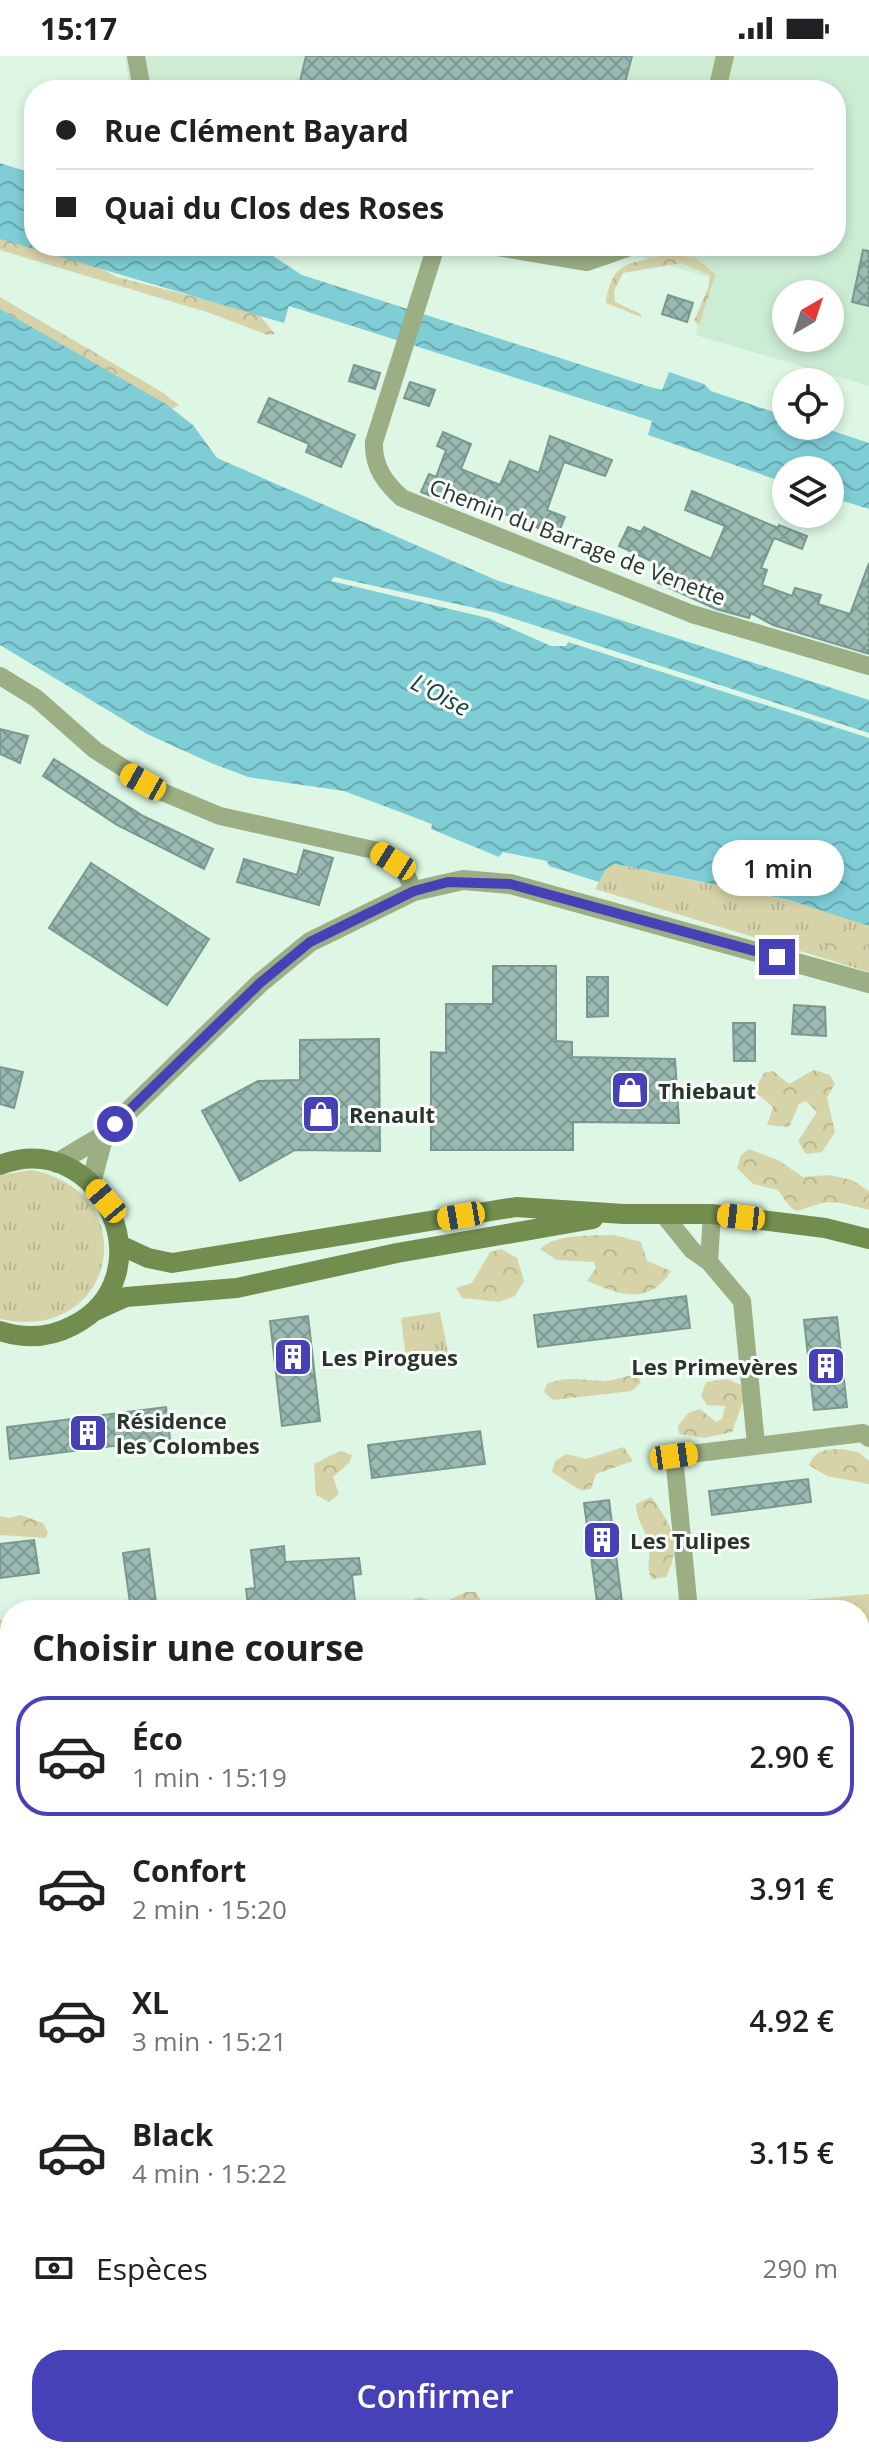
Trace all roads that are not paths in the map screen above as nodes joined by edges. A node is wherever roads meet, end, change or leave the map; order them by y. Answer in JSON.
{"nodes":[{"id":1,"x":136,"y":56,"type":"edge"},
{"id":2,"x":725,"y":56,"type":"edge"},
{"id":3,"x":140,"y":80,"type":"edge"},
{"id":4,"x":719,"y":80,"type":"edge"},
{"id":5,"x":433,"y":256,"type":"edge"},
{"id":6,"x":551,"y":256,"type":"edge"},
{"id":7,"x":604,"y":256,"type":"edge"},
{"id":8,"x":869,"y":666,"type":"edge"},
{"id":9,"x":0,"y":676,"type":"edge"},
{"id":10,"x":414,"y":891,"type":"junction"},
{"id":11,"x":869,"y":983,"type":"edge"},
{"id":12,"x":104,"y":1135,"type":"junction"},
{"id":13,"x":57,"y":1163,"type":"junction"},
{"id":14,"x":0,"y":1165,"type":"edge"},
{"id":15,"x":91,"y":1183,"type":"junction"},
{"id":16,"x":624,"y":1214,"type":"junction"},
{"id":17,"x":663,"y":1214,"type":"junction"},
{"id":18,"x":712,"y":1214,"type":"junction"},
{"id":19,"x":869,"y":1239,"type":"edge"},
{"id":20,"x":120,"y":1245,"type":"junction"},
{"id":21,"x":709,"y":1262,"type":"junction"},
{"id":22,"x":93,"y":1312,"type":"junction"},
{"id":23,"x":0,"y":1331,"type":"edge"},
{"id":24,"x":869,"y":1438,"type":"edge"},
{"id":25,"x":756,"y":1444,"type":"junction"},
{"id":26,"x":688,"y":1600,"type":"edge"}],
"edges":[{"from":1,"to":3,"type":"street"},
{"from":2,"to":4,"type":"street"},
{"from":5,"to":8,"type":"street","name":"Chemin du Barrage de Venette"},
{"from":6,"to":7,"type":"street"},
{"from":9,"to":10,"type":"street"},
{"from":10,"to":11,"type":"street"},
{"from":10,"to":12,"type":"street"},
{"from":12,"to":13,"type":"street"},
{"from":12,"to":15,"type":"street"},
{"from":13,"to":14,"type":"main road"},
{"from":13,"to":15,"type":"main road"},
{"from":15,"to":20,"type":"main road"},
{"from":16,"to":17,"type":"main road"},
{"from":16,"to":20,"type":"main road"},
{"from":16,"to":22,"type":"main road"},
{"from":17,"to":18,"type":"main road"},
{"from":17,"to":21,"type":"street"},
{"from":18,"to":19,"type":"main road"},
{"from":18,"to":21,"type":"street"},
{"from":20,"to":22,"type":"main road"},
{"from":21,"to":25,"type":"street"},
{"from":22,"to":23,"type":"main road"},
{"from":24,"to":25,"type":"street"},
{"from":25,"to":26,"type":"street"}]}
